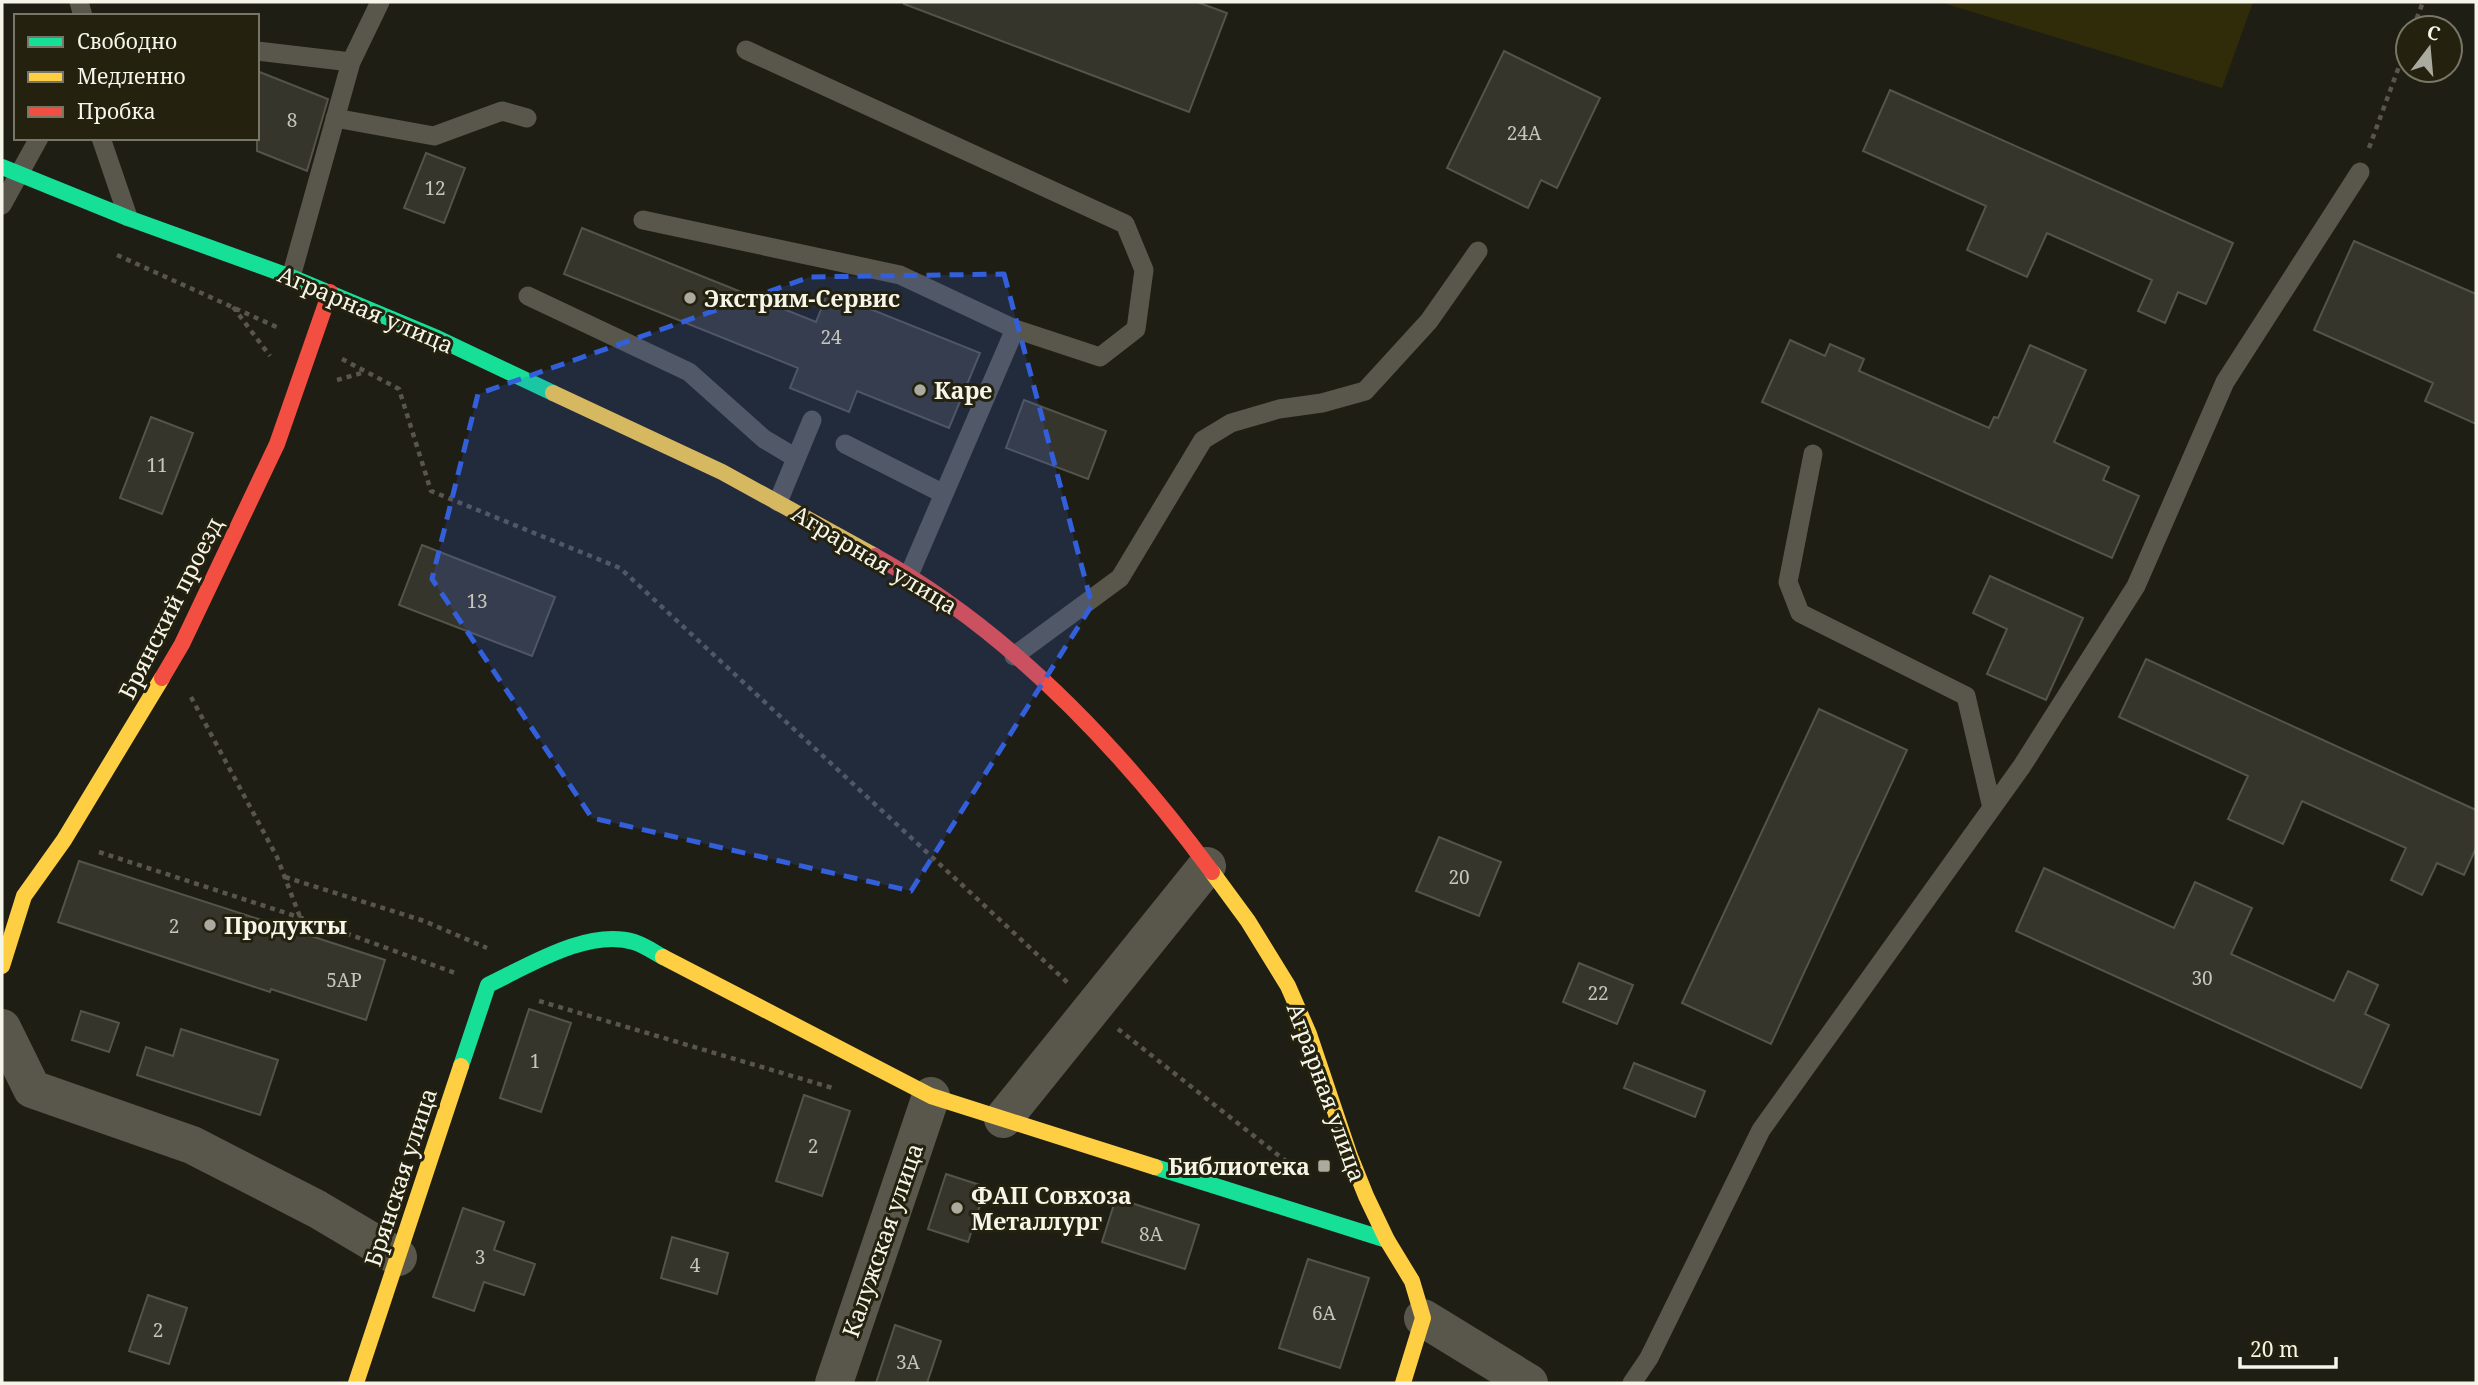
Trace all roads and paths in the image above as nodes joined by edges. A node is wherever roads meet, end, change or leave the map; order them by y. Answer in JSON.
{"nodes":[{"id":1,"x":380,"y":2,"type":"edge"},
{"id":2,"x":746,"y":50,"type":"dead end"},
{"id":3,"x":259,"y":51,"type":"edge"},
{"id":4,"x":351,"y":62,"type":"junction"},
{"id":5,"x":2394,"y":80,"type":"edge"},
{"id":6,"x":335,"y":118,"type":"junction"},
{"id":7,"x":527,"y":118,"type":"dead end"},
{"id":8,"x":38,"y":140,"type":"edge"},
{"id":9,"x":102,"y":140,"type":"edge"},
{"id":10,"x":10,"y":171,"type":"edge"},
{"id":11,"x":2360,"y":172,"type":"joint"},
{"id":12,"x":2,"y":205,"type":"edge"},
{"id":13,"x":128,"y":218,"type":"junction"},
{"id":14,"x":643,"y":220,"type":"dead end"},
{"id":15,"x":1478,"y":251,"type":"dead end"},
{"id":16,"x":112,"y":252,"type":"dead end"},
{"id":17,"x":291,"y":277,"type":"junction"},
{"id":18,"x":330,"y":292,"type":"junction"},
{"id":19,"x":528,"y":296,"type":"dead end"},
{"id":20,"x":233,"y":307,"type":"junction"},
{"id":21,"x":1015,"y":329,"type":"junction"},
{"id":22,"x":312,"y":343,"type":"junction"},
{"id":23,"x":297,"y":391,"type":"junction"},
{"id":24,"x":812,"y":420,"type":"dead end"},
{"id":25,"x":845,"y":444,"type":"dead end"},
{"id":26,"x":1813,"y":454,"type":"dead end"},
{"id":27,"x":796,"y":458,"type":"junction"},
{"id":28,"x":944,"y":494,"type":"junction"},
{"id":29,"x":778,"y":502,"type":"junction"},
{"id":30,"x":909,"y":575,"type":"junction"},
{"id":31,"x":1014,"y":656,"type":"junction"},
{"id":32,"x":172,"y":662,"type":"junction"},
{"id":33,"x":1992,"y":808,"type":"junction"},
{"id":34,"x":65,"y":840,"type":"junction"},
{"id":35,"x":1207,"y":866,"type":"junction"},
{"id":36,"x":285,"y":877,"type":"junction"},
{"id":37,"x":13,"y":892,"type":"edge"},
{"id":38,"x":300,"y":917,"type":"junction"},
{"id":39,"x":2,"y":966,"type":"edge"},
{"id":40,"x":529,"y":966,"type":"junction"},
{"id":41,"x":488,"y":985,"type":"junction"},
{"id":42,"x":1094,"y":1006,"type":"junction"},
{"id":43,"x":2,"y":1028,"type":"edge"},
{"id":44,"x":845,"y":1092,"type":"dead end"},
{"id":45,"x":931,"y":1096,"type":"junction"},
{"id":46,"x":1003,"y":1119,"type":"junction"},
{"id":47,"x":1310,"y":1181,"type":"dead end"},
{"id":48,"x":1387,"y":1240,"type":"junction"},
{"id":49,"x":398,"y":1256,"type":"junction"},
{"id":50,"x":1423,"y":1318,"type":"junction"},
{"id":51,"x":356,"y":1383,"type":"edge"},
{"id":52,"x":834,"y":1383,"type":"edge"},
{"id":53,"x":1403,"y":1383,"type":"edge"},
{"id":54,"x":1528,"y":1383,"type":"edge"},
{"id":55,"x":1632,"y":1383,"type":"edge"}],
"edges":[{"from":1,"to":4,"type":"lane"},
{"from":2,"to":21,"type":"lane"},
{"from":3,"to":4,"type":"lane"},
{"from":4,"to":6,"type":"lane"},
{"from":5,"to":11,"type":"path"},
{"from":6,"to":7,"type":"lane"},
{"from":6,"to":17,"type":"lane"},
{"from":8,"to":10,"type":"lane"},
{"from":9,"to":13,"type":"lane"},
{"from":10,"to":12,"type":"lane"},
{"from":10,"to":13,"type":"street","name":"Аграрная улица"},
{"from":11,"to":33,"type":"lane"},
{"from":13,"to":17,"type":"street","name":"Аграрная улица"},
{"from":14,"to":21,"type":"lane"},
{"from":15,"to":31,"type":"lane"},
{"from":16,"to":20,"type":"path"},
{"from":17,"to":18,"type":"street","name":"Аграрная улица"},
{"from":18,"to":22,"type":"street","name":"Брянский проезд"},
{"from":18,"to":29,"type":"street","name":"Аграрная улица"},
{"from":19,"to":27,"type":"lane"},
{"from":20,"to":22,"type":"path"},
{"from":20,"to":23,"type":"path"},
{"from":21,"to":28,"type":"lane"},
{"from":22,"to":23,"type":"street","name":"Брянский проезд"},
{"from":22,"to":42,"type":"path"},
{"from":23,"to":32,"type":"street","name":"Брянский проезд"},
{"from":24,"to":27,"type":"lane"},
{"from":25,"to":28,"type":"lane"},
{"from":26,"to":33,"type":"lane"},
{"from":27,"to":29,"type":"lane"},
{"from":28,"to":30,"type":"lane"},
{"from":29,"to":30,"type":"street","name":"Аграрная улица"},
{"from":30,"to":31,"type":"street","name":"Аграрная улица"},
{"from":31,"to":35,"type":"street","name":"Аграрная улица"},
{"from":32,"to":34,"type":"street","name":"Брянский проезд"},
{"from":32,"to":36,"type":"path"},
{"from":33,"to":55,"type":"lane"},
{"from":34,"to":37,"type":"street","name":"Брянский проезд"},
{"from":34,"to":38,"type":"path"},
{"from":35,"to":42,"type":"street"},
{"from":35,"to":48,"type":"street","name":"Аграрная улица"},
{"from":36,"to":38,"type":"path"},
{"from":36,"to":40,"type":"path"},
{"from":37,"to":39,"type":"street","name":"Брянский проезд"},
{"from":38,"to":41,"type":"path"},
{"from":40,"to":41,"type":"street"},
{"from":40,"to":45,"type":"street"},
{"from":41,"to":44,"type":"path"},
{"from":41,"to":49,"type":"street","name":"Брянская улица"},
{"from":42,"to":46,"type":"street"},
{"from":42,"to":47,"type":"path"},
{"from":43,"to":49,"type":"street"},
{"from":45,"to":46,"type":"street"},
{"from":45,"to":52,"type":"street","name":"Калужская улица"},
{"from":46,"to":48,"type":"street"},
{"from":48,"to":50,"type":"street","name":"Аграрная улица"},
{"from":49,"to":51,"type":"street","name":"Брянская улица"},
{"from":50,"to":53,"type":"street"},
{"from":50,"to":54,"type":"street"}]}
